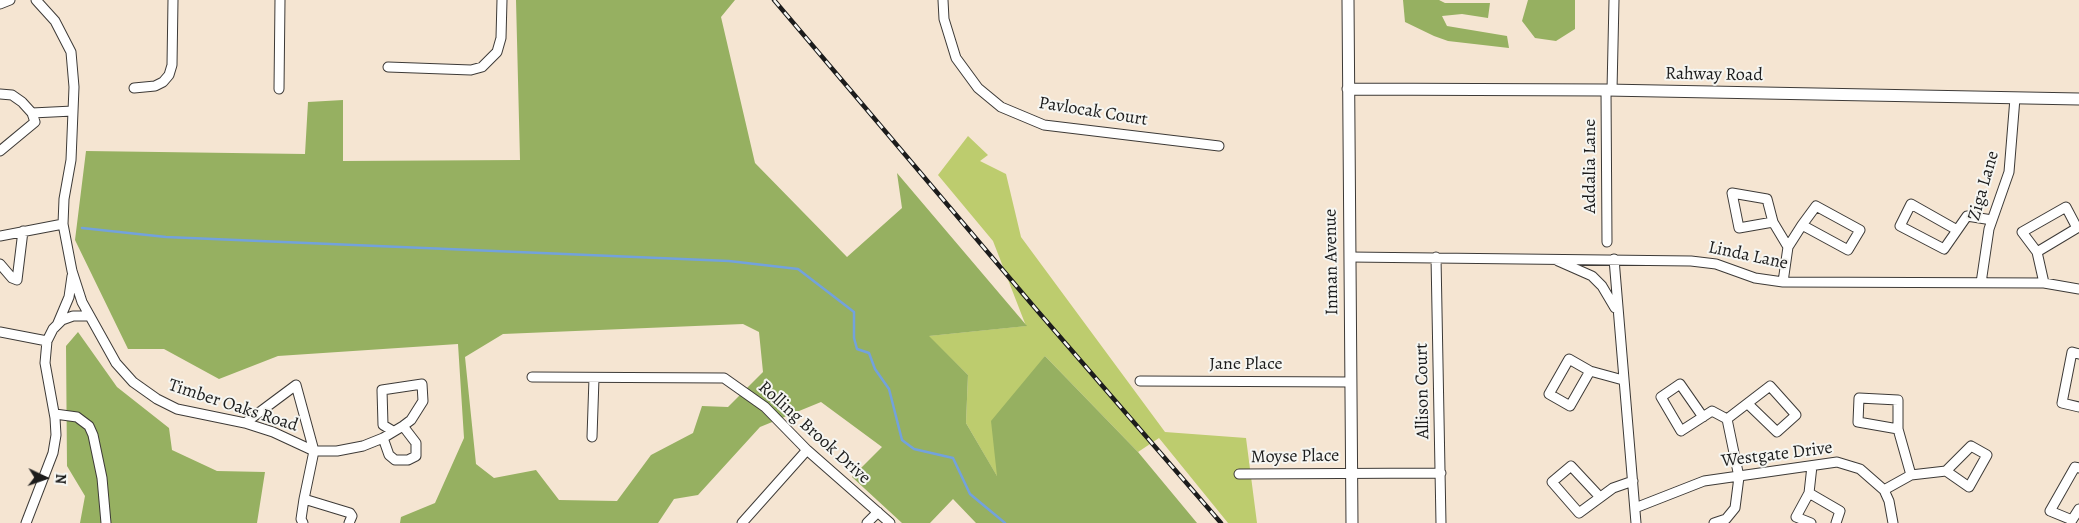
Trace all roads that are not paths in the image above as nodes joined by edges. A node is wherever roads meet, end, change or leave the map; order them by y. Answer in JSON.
{"nodes":[{"id":1,"x":10,"y":0,"type":"edge"},
{"id":2,"x":36,"y":0,"type":"edge"},
{"id":3,"x":173,"y":0,"type":"edge"},
{"id":4,"x":280,"y":0,"type":"edge"},
{"id":5,"x":502,"y":0,"type":"edge"},
{"id":6,"x":942,"y":0,"type":"edge"},
{"id":7,"x":1348,"y":0,"type":"edge"},
{"id":8,"x":1614,"y":0,"type":"edge"},
{"id":9,"x":0,"y":4,"type":"edge"},
{"id":10,"x":388,"y":67,"type":"dead end"},
{"id":11,"x":134,"y":88,"type":"dead end"},
{"id":12,"x":279,"y":89,"type":"dead end"},
{"id":13,"x":1348,"y":89,"type":"junction"},
{"id":14,"x":1609,"y":90,"type":"junction"},
{"id":15,"x":0,"y":94,"type":"edge"},
{"id":16,"x":2015,"y":98,"type":"junction"},
{"id":17,"x":2079,"y":99,"type":"edge"},
{"id":18,"x":73,"y":111,"type":"junction"},
{"id":19,"x":32,"y":113,"type":"junction"},
{"id":20,"x":1219,"y":146,"type":"dead end"},
{"id":21,"x":0,"y":151,"type":"edge"},
{"id":22,"x":1992,"y":220,"type":"junction"},
{"id":23,"x":1772,"y":222,"type":"junction"},
{"id":24,"x":63,"y":224,"type":"junction"},
{"id":25,"x":1802,"y":225,"type":"junction"},
{"id":26,"x":1957,"y":230,"type":"junction"},
{"id":27,"x":23,"y":231,"type":"junction"},
{"id":28,"x":0,"y":236,"type":"edge"},
{"id":29,"x":1607,"y":242,"type":"dead end"},
{"id":30,"x":1788,"y":247,"type":"junction"},
{"id":31,"x":2037,"y":252,"type":"junction"},
{"id":32,"x":1350,"y":257,"type":"junction"},
{"id":33,"x":1436,"y":257,"type":"junction"},
{"id":34,"x":1551,"y":258,"type":"junction"},
{"id":35,"x":1614,"y":259,"type":"junction"},
{"id":36,"x":0,"y":264,"type":"edge"},
{"id":37,"x":72,"y":271,"type":"junction"},
{"id":38,"x":1783,"y":282,"type":"junction"},
{"id":39,"x":2044,"y":282,"type":"junction"},
{"id":40,"x":1981,"y":283,"type":"junction"},
{"id":41,"x":2079,"y":289,"type":"edge"},
{"id":42,"x":89,"y":316,"type":"junction"},
{"id":43,"x":58,"y":323,"type":"junction"},
{"id":44,"x":0,"y":332,"type":"edge"},
{"id":45,"x":1620,"y":337,"type":"junction"},
{"id":46,"x":47,"y":340,"type":"junction"},
{"id":47,"x":2079,"y":354,"type":"edge"},
{"id":48,"x":1590,"y":371,"type":"junction"},
{"id":49,"x":532,"y":377,"type":"dead end"},
{"id":50,"x":594,"y":378,"type":"junction"},
{"id":51,"x":1623,"y":380,"type":"junction"},
{"id":52,"x":1140,"y":381,"type":"dead end"},
{"id":53,"x":1351,"y":382,"type":"junction"},
{"id":54,"x":1748,"y":404,"type":"junction"},
{"id":55,"x":2079,"y":407,"type":"edge"},
{"id":56,"x":55,"y":414,"type":"junction"},
{"id":57,"x":1703,"y":417,"type":"junction"},
{"id":58,"x":1727,"y":419,"type":"junction"},
{"id":59,"x":245,"y":423,"type":"junction"},
{"id":60,"x":403,"y":426,"type":"junction"},
{"id":61,"x":1898,"y":429,"type":"junction"},
{"id":62,"x":393,"y":431,"type":"junction"},
{"id":63,"x":592,"y":437,"type":"dead end"},
{"id":64,"x":383,"y":438,"type":"junction"},
{"id":65,"x":807,"y":450,"type":"junction"},
{"id":66,"x":314,"y":451,"type":"junction"},
{"id":67,"x":1812,"y":466,"type":"junction"},
{"id":68,"x":2079,"y":468,"type":"edge"},
{"id":69,"x":1441,"y":472,"type":"junction"},
{"id":70,"x":1946,"y":472,"type":"junction"},
{"id":71,"x":1352,"y":473,"type":"junction"},
{"id":72,"x":1239,"y":474,"type":"dead end"},
{"id":73,"x":1911,"y":475,"type":"junction"},
{"id":74,"x":1739,"y":477,"type":"junction"},
{"id":75,"x":1633,"y":481,"type":"junction"},
{"id":76,"x":1884,"y":490,"type":"junction"},
{"id":77,"x":1809,"y":493,"type":"junction"},
{"id":78,"x":1599,"y":496,"type":"junction"},
{"id":79,"x":304,"y":499,"type":"junction"},
{"id":80,"x":1635,"y":508,"type":"junction"},
{"id":81,"x":2079,"y":509,"type":"edge"},
{"id":82,"x":878,"y":512,"type":"junction"},
{"id":83,"x":26,"y":523,"type":"edge"},
{"id":84,"x":106,"y":523,"type":"edge"},
{"id":85,"x":303,"y":523,"type":"edge"},
{"id":86,"x":349,"y":523,"type":"edge"},
{"id":87,"x":742,"y":523,"type":"edge"},
{"id":88,"x":867,"y":523,"type":"edge"},
{"id":89,"x":890,"y":523,"type":"edge"},
{"id":90,"x":1352,"y":523,"type":"edge"},
{"id":91,"x":1441,"y":523,"type":"edge"},
{"id":92,"x":1636,"y":523,"type":"edge"},
{"id":93,"x":1718,"y":523,"type":"edge"},
{"id":94,"x":1810,"y":523,"type":"edge"},
{"id":95,"x":1836,"y":523,"type":"edge"},
{"id":96,"x":1893,"y":523,"type":"edge"}],
"edges":[{"from":1,"to":9,"type":"street"},
{"from":2,"to":18,"type":"street","name":"Timber Oaks Road"},
{"from":3,"to":11,"type":"street"},
{"from":4,"to":12,"type":"street"},
{"from":5,"to":10,"type":"street"},
{"from":6,"to":20,"type":"street","name":"Pavlocak Court"},
{"from":7,"to":13,"type":"street","name":"Inman Avenue"},
{"from":8,"to":14,"type":"street","name":"Addalia Lane"},
{"from":13,"to":14,"type":"street","name":"Rahway Road"},
{"from":13,"to":32,"type":"street","name":"Inman Avenue"},
{"from":14,"to":16,"type":"street","name":"Rahway Road"},
{"from":14,"to":29,"type":"street","name":"Addalia Lane"},
{"from":15,"to":19,"type":"street"},
{"from":16,"to":17,"type":"street","name":"Rahway Road"},
{"from":16,"to":22,"type":"street","name":"Ziga Lane"},
{"from":18,"to":19,"type":"street"},
{"from":18,"to":24,"type":"street","name":"Timber Oaks Road"},
{"from":19,"to":21,"type":"street"},
{"from":22,"to":26,"type":"street"},
{"from":22,"to":40,"type":"street","name":"Ziga Lane"},
{"from":23,"to":23,"type":"street"},
{"from":23,"to":30,"type":"street"},
{"from":24,"to":27,"type":"street"},
{"from":24,"to":37,"type":"street","name":"Timber Oaks Road"},
{"from":25,"to":25,"type":"street"},
{"from":25,"to":30,"type":"street"},
{"from":26,"to":26,"type":"street"},
{"from":27,"to":28,"type":"street"},
{"from":27,"to":36,"type":"street"},
{"from":30,"to":38,"type":"street"},
{"from":31,"to":31,"type":"street"},
{"from":31,"to":39,"type":"street"},
{"from":32,"to":33,"type":"street","name":"Linda Lane"},
{"from":32,"to":53,"type":"street","name":"Inman Avenue"},
{"from":33,"to":34,"type":"street","name":"Linda Lane"},
{"from":33,"to":69,"type":"street","name":"Allison Court"},
{"from":34,"to":35,"type":"street","name":"Linda Lane"},
{"from":34,"to":45,"type":"street"},
{"from":35,"to":38,"type":"street","name":"Linda Lane"},
{"from":35,"to":45,"type":"street"},
{"from":37,"to":42,"type":"street","name":"Timber Oaks Road"},
{"from":37,"to":43,"type":"street"},
{"from":38,"to":40,"type":"street","name":"Linda Lane"},
{"from":39,"to":40,"type":"street","name":"Linda Lane"},
{"from":39,"to":41,"type":"street","name":"Linda Lane"},
{"from":42,"to":43,"type":"street"},
{"from":42,"to":59,"type":"street","name":"Timber Oaks Road"},
{"from":43,"to":46,"type":"street"},
{"from":44,"to":46,"type":"street"},
{"from":45,"to":51,"type":"street"},
{"from":46,"to":56,"type":"street"},
{"from":47,"to":55,"type":"street"},
{"from":48,"to":48,"type":"street"},
{"from":48,"to":51,"type":"street"},
{"from":49,"to":50,"type":"street","name":"Rolling Brook Drive"},
{"from":50,"to":63,"type":"street"},
{"from":50,"to":65,"type":"street","name":"Rolling Brook Drive"},
{"from":51,"to":75,"type":"street"},
{"from":52,"to":53,"type":"street","name":"Jane Place"},
{"from":53,"to":71,"type":"street","name":"Inman Avenue"},
{"from":54,"to":54,"type":"street"},
{"from":54,"to":58,"type":"street"},
{"from":56,"to":83,"type":"street"},
{"from":56,"to":84,"type":"street"},
{"from":57,"to":57,"type":"street"},
{"from":57,"to":58,"type":"street"},
{"from":58,"to":74,"type":"street"},
{"from":59,"to":66,"type":"street","name":"Timber Oaks Road"},
{"from":59,"to":66,"type":"street"},
{"from":60,"to":62,"type":"street","name":"Timber Oaks Road"},
{"from":60,"to":62,"type":"street"},
{"from":60,"to":64,"type":"street"},
{"from":61,"to":61,"type":"street"},
{"from":61,"to":73,"type":"street"},
{"from":62,"to":64,"type":"street","name":"Timber Oaks Road"},
{"from":64,"to":66,"type":"street","name":"Timber Oaks Road"},
{"from":65,"to":82,"type":"street","name":"Rolling Brook Drive"},
{"from":65,"to":87,"type":"street"},
{"from":66,"to":79,"type":"street"},
{"from":67,"to":74,"type":"street","name":"Westgate Drive"},
{"from":67,"to":76,"type":"street","name":"Westgate Drive"},
{"from":67,"to":77,"type":"street"},
{"from":68,"to":81,"type":"street"},
{"from":69,"to":71,"type":"street","name":"Moyse Place"},
{"from":69,"to":91,"type":"street","name":"Allison Court"},
{"from":70,"to":70,"type":"street"},
{"from":70,"to":73,"type":"street"},
{"from":71,"to":72,"type":"street","name":"Moyse Place"},
{"from":71,"to":90,"type":"street","name":"Inman Avenue"},
{"from":73,"to":76,"type":"street"},
{"from":74,"to":80,"type":"street","name":"Westgate Drive"},
{"from":74,"to":93,"type":"street"},
{"from":75,"to":78,"type":"street"},
{"from":75,"to":80,"type":"street"},
{"from":76,"to":96,"type":"street","name":"Westgate Drive"},
{"from":77,"to":94,"type":"street"},
{"from":77,"to":95,"type":"street"},
{"from":78,"to":78,"type":"street"},
{"from":79,"to":85,"type":"street"},
{"from":79,"to":86,"type":"street"},
{"from":80,"to":92,"type":"street"},
{"from":82,"to":88,"type":"street"},
{"from":82,"to":89,"type":"street","name":"Rolling Brook Drive"}]}
